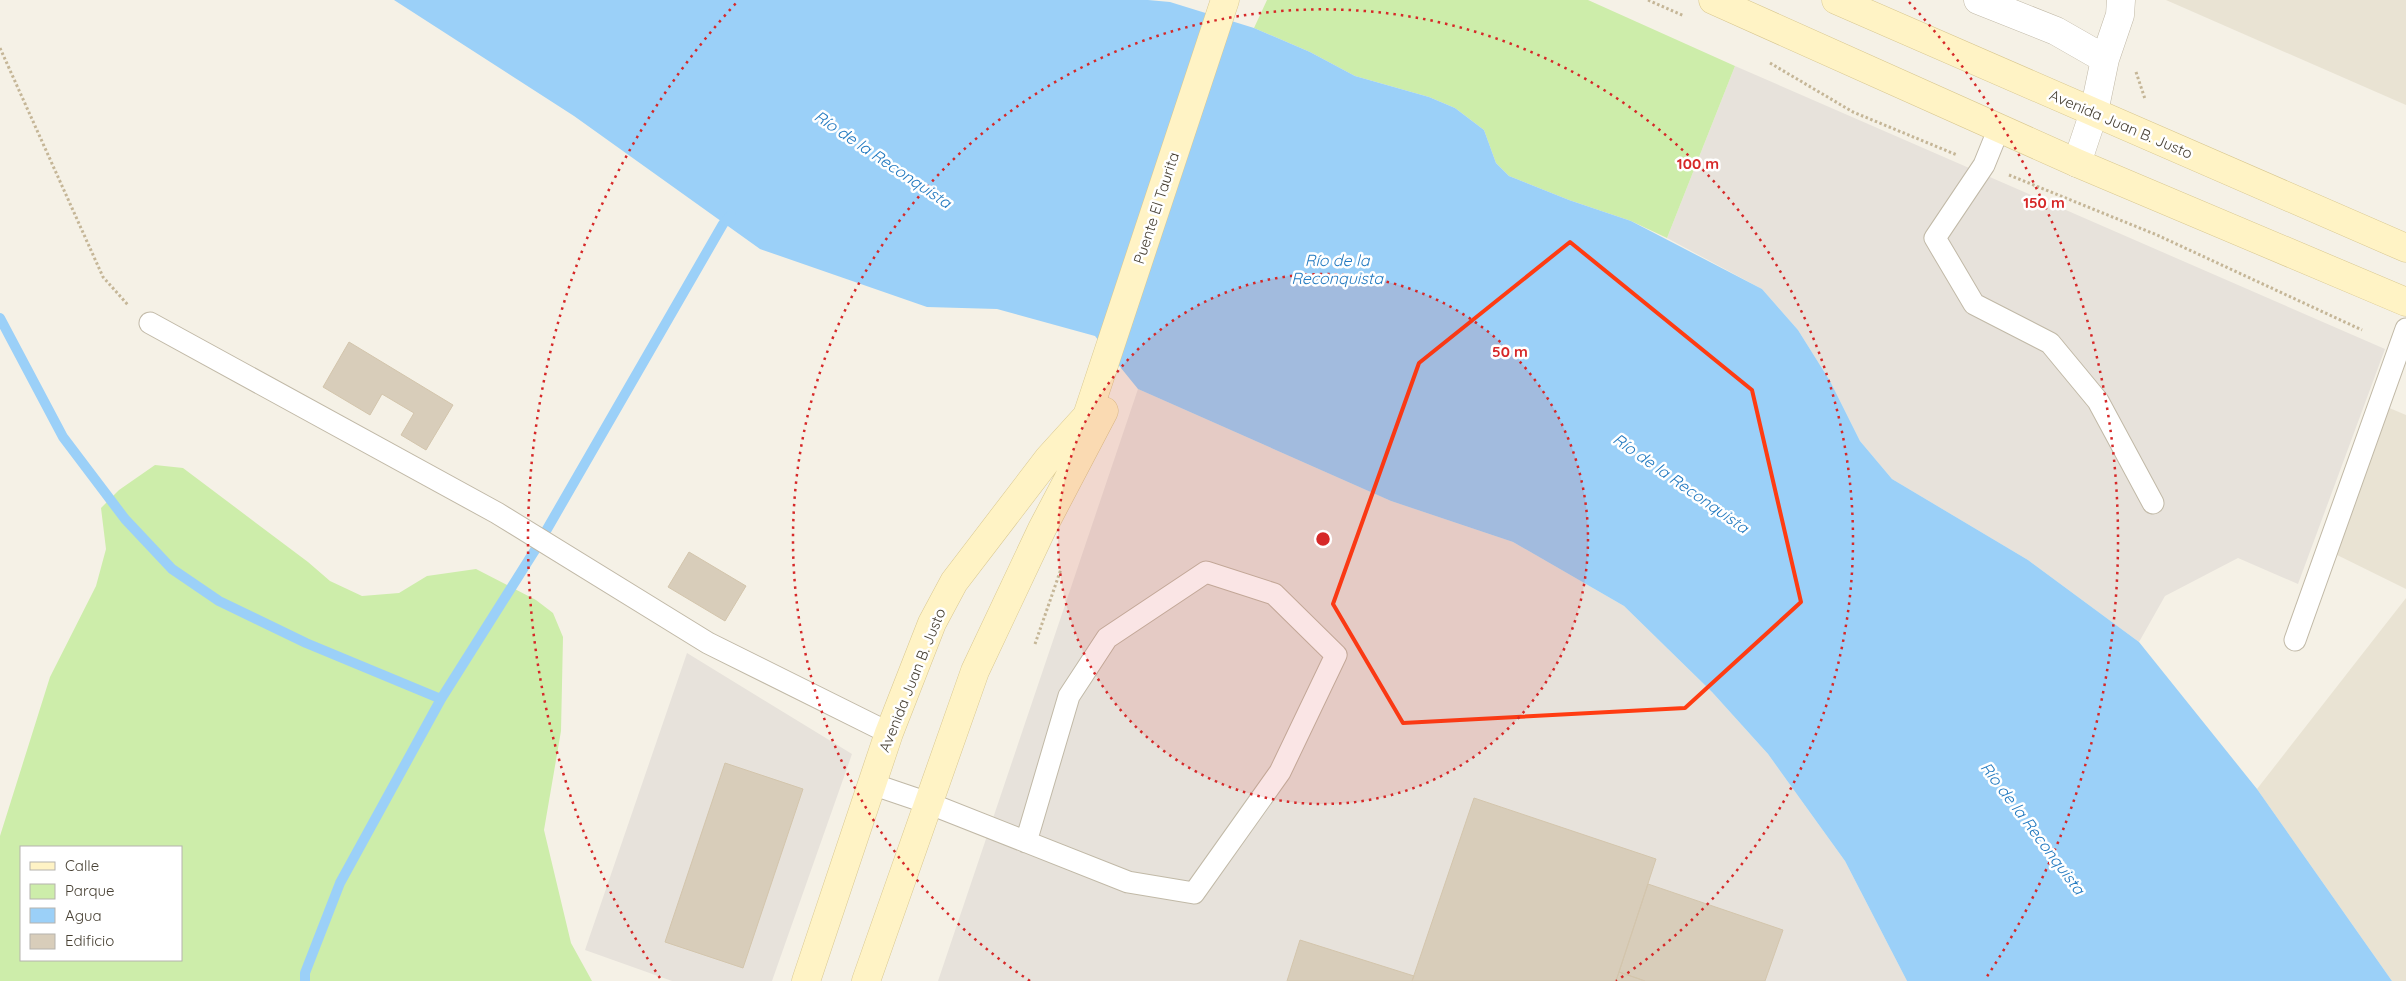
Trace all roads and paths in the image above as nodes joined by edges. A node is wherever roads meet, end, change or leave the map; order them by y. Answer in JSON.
{"nodes":[{"id":1,"x":1225,"y":0,"type":"edge"},
{"id":2,"x":1242,"y":0,"type":"edge"},
{"id":3,"x":1713,"y":0,"type":"edge"},
{"id":4,"x":1836,"y":0,"type":"edge"},
{"id":5,"x":1978,"y":0,"type":"edge"},
{"id":6,"x":2121,"y":0,"type":"edge"},
{"id":7,"x":0,"y":48,"type":"edge"},
{"id":8,"x":2105,"y":59,"type":"junction"},
{"id":9,"x":2094,"y":112,"type":"junction"},
{"id":10,"x":2000,"y":128,"type":"junction"},
{"id":11,"x":2077,"y":163,"type":"junction"},
{"id":12,"x":2406,"y":248,"type":"edge"},
{"id":13,"x":2406,"y":302,"type":"edge"},
{"id":14,"x":150,"y":323,"type":"joint"},
{"id":15,"x":2406,"y":329,"type":"edge"},
{"id":16,"x":1094,"y":417,"type":"junction"},
{"id":17,"x":2153,"y":503,"type":"dead end"},
{"id":18,"x":2295,"y":640,"type":"dead end"},
{"id":19,"x":889,"y":733,"type":"junction"},
{"id":20,"x":872,"y":784,"type":"junction"},
{"id":21,"x":928,"y":803,"type":"junction"},
{"id":22,"x":1026,"y":842,"type":"junction"},
{"id":23,"x":806,"y":981,"type":"edge"},
{"id":24,"x":866,"y":981,"type":"edge"}],
"edges":[{"from":1,"to":16,"type":"main road","name":"Puente El Taurita"},
{"from":2,"to":16,"type":"main road"},
{"from":3,"to":10,"type":"main road"},
{"from":4,"to":9,"type":"main road","name":"Avenida Juan B. Justo"},
{"from":5,"to":8,"type":"street"},
{"from":6,"to":8,"type":"street"},
{"from":7,"to":14,"type":"path"},
{"from":8,"to":9,"type":"street"},
{"from":9,"to":11,"type":"street"},
{"from":9,"to":12,"type":"main road","name":"Avenida Juan B. Justo"},
{"from":10,"to":11,"type":"main road"},
{"from":10,"to":17,"type":"lane"},
{"from":11,"to":13,"type":"main road"},
{"from":14,"to":19,"type":"lane"},
{"from":15,"to":18,"type":"lane"},
{"from":16,"to":19,"type":"main road","name":"Avenida Juan B. Justo"},
{"from":16,"to":21,"type":"main road"},
{"from":19,"to":20,"type":"main road","name":"Avenida Juan B. Justo"},
{"from":20,"to":21,"type":"lane"},
{"from":20,"to":23,"type":"main road","name":"Avenida Juan B. Justo"},
{"from":21,"to":22,"type":"lane"},
{"from":21,"to":24,"type":"main road"},
{"from":22,"to":22,"type":"lane"}]}
